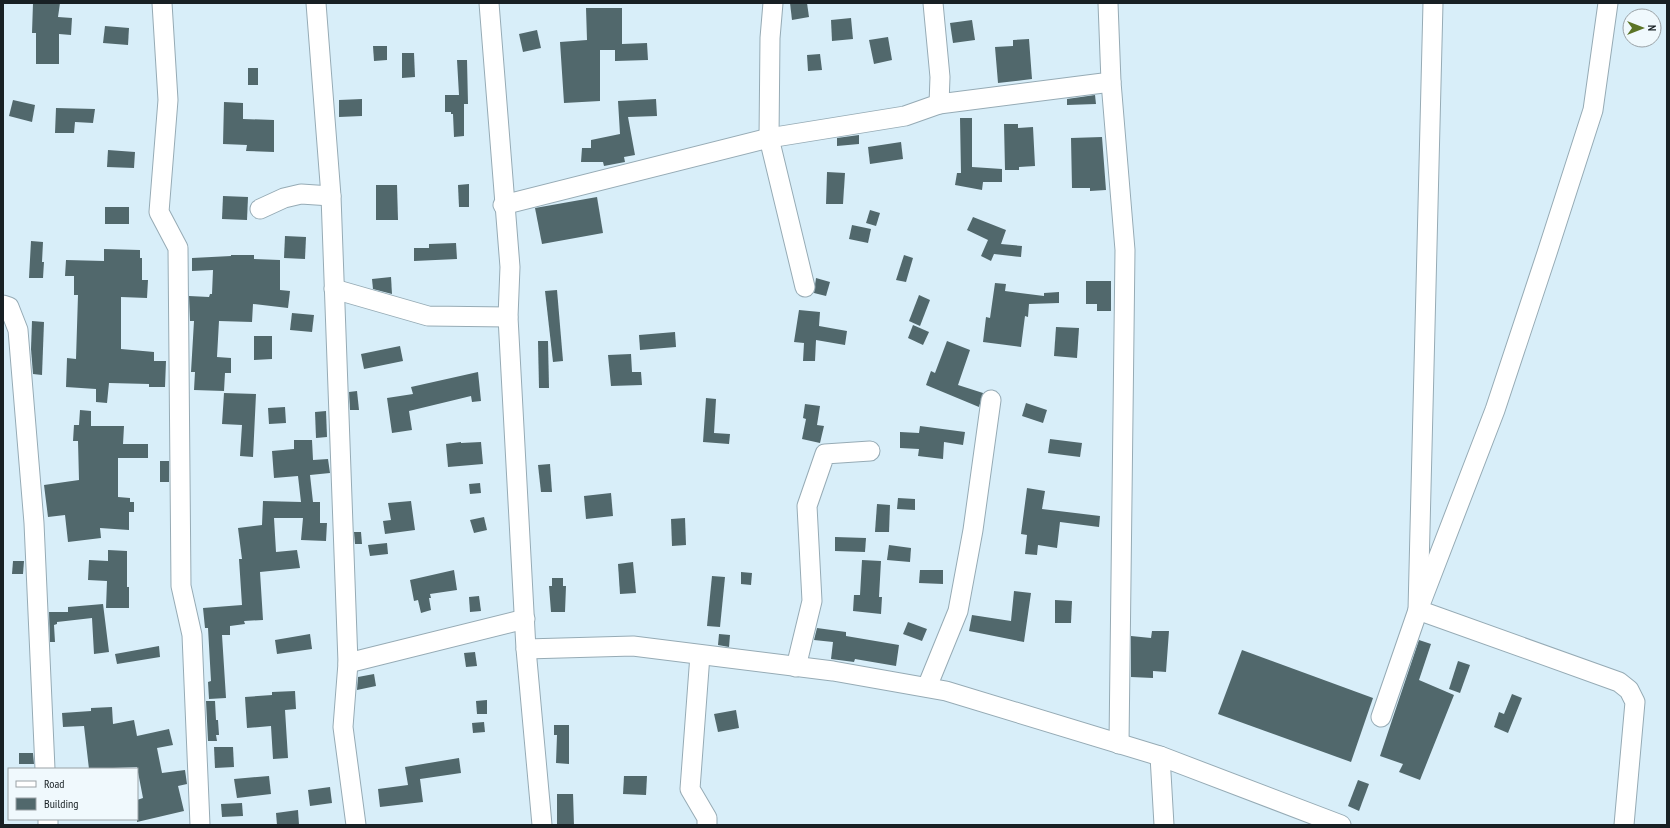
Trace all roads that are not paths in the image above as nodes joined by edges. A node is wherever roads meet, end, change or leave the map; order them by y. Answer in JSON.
{"nodes":[{"id":1,"x":162,"y":3,"type":"edge"},
{"id":2,"x":316,"y":3,"type":"edge"},
{"id":3,"x":489,"y":3,"type":"edge"},
{"id":4,"x":773,"y":3,"type":"edge"},
{"id":5,"x":933,"y":3,"type":"edge"},
{"id":6,"x":1108,"y":3,"type":"edge"},
{"id":7,"x":1433,"y":3,"type":"edge"},
{"id":8,"x":1608,"y":3,"type":"edge"},
{"id":9,"x":1111,"y":82,"type":"junction"},
{"id":10,"x":939,"y":104,"type":"junction"},
{"id":11,"x":769,"y":138,"type":"junction"},
{"id":12,"x":331,"y":196,"type":"junction"},
{"id":13,"x":503,"y":205,"type":"junction"},
{"id":14,"x":260,"y":209,"type":"dead end"},
{"id":15,"x":805,"y":287,"type":"dead end"},
{"id":16,"x":334,"y":289,"type":"junction"},
{"id":17,"x":3,"y":305,"type":"edge"},
{"id":18,"x":508,"y":318,"type":"junction"},
{"id":19,"x":991,"y":400,"type":"dead end"},
{"id":20,"x":870,"y":451,"type":"dead end"},
{"id":21,"x":1418,"y":610,"type":"junction"},
{"id":22,"x":525,"y":619,"type":"junction"},
{"id":23,"x":526,"y":649,"type":"junction"},
{"id":24,"x":700,"y":655,"type":"junction"},
{"id":25,"x":348,"y":664,"type":"junction"},
{"id":26,"x":796,"y":667,"type":"junction"},
{"id":27,"x":927,"y":687,"type":"junction"},
{"id":28,"x":1381,"y":717,"type":"dead end"},
{"id":29,"x":1119,"y":744,"type":"junction"},
{"id":30,"x":1160,"y":756,"type":"junction"},
{"id":31,"x":45,"y":768,"type":"edge"},
{"id":32,"x":200,"y":825,"type":"edge"},
{"id":33,"x":356,"y":825,"type":"edge"},
{"id":34,"x":542,"y":825,"type":"edge"},
{"id":35,"x":707,"y":825,"type":"edge"},
{"id":36,"x":1164,"y":825,"type":"edge"},
{"id":37,"x":1341,"y":825,"type":"edge"},
{"id":38,"x":1624,"y":825,"type":"edge"}],
"edges":[{"from":1,"to":32,"type":"street"},
{"from":2,"to":12,"type":"street"},
{"from":3,"to":13,"type":"street"},
{"from":4,"to":11,"type":"street"},
{"from":5,"to":10,"type":"street"},
{"from":6,"to":9,"type":"street"},
{"from":7,"to":21,"type":"street"},
{"from":8,"to":21,"type":"street"},
{"from":9,"to":10,"type":"street"},
{"from":9,"to":29,"type":"street"},
{"from":10,"to":11,"type":"street"},
{"from":11,"to":13,"type":"street"},
{"from":11,"to":15,"type":"street"},
{"from":12,"to":14,"type":"street"},
{"from":12,"to":16,"type":"street"},
{"from":13,"to":18,"type":"street"},
{"from":16,"to":18,"type":"street"},
{"from":16,"to":25,"type":"street"},
{"from":17,"to":31,"type":"street"},
{"from":18,"to":22,"type":"street"},
{"from":19,"to":27,"type":"street"},
{"from":20,"to":26,"type":"street"},
{"from":21,"to":28,"type":"street"},
{"from":21,"to":38,"type":"street"},
{"from":22,"to":23,"type":"street"},
{"from":22,"to":25,"type":"street"},
{"from":23,"to":24,"type":"street"},
{"from":23,"to":34,"type":"street"},
{"from":24,"to":26,"type":"street"},
{"from":24,"to":35,"type":"street"},
{"from":25,"to":33,"type":"street"},
{"from":26,"to":27,"type":"street"},
{"from":27,"to":29,"type":"street"},
{"from":29,"to":30,"type":"street"},
{"from":30,"to":36,"type":"street"},
{"from":30,"to":37,"type":"street"}]}
